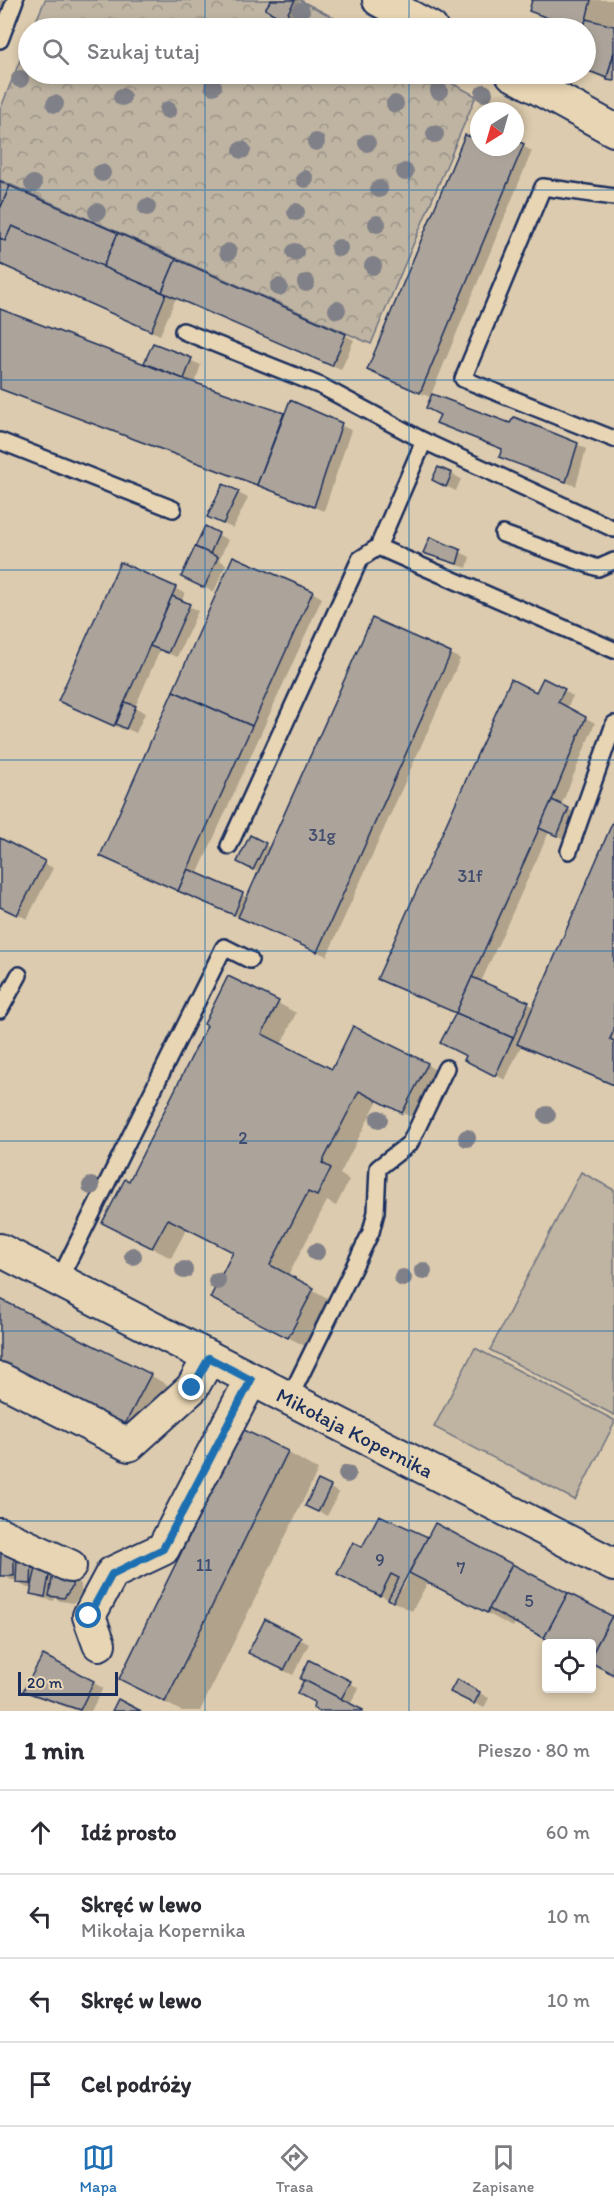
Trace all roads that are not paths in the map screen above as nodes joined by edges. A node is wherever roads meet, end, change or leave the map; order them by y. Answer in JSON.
{"nodes":[{"id":1,"x":15,"y":0,"type":"edge"},
{"id":2,"x":379,"y":0,"type":"edge"},
{"id":3,"x":412,"y":18,"type":"edge"},
{"id":4,"x":0,"y":40,"type":"edge"},
{"id":5,"x":530,"y":84,"type":"edge"},
{"id":6,"x":614,"y":130,"type":"edge"},
{"id":7,"x":614,"y":197,"type":"edge"},
{"id":8,"x":183,"y":331,"type":"dead end"},
{"id":9,"x":614,"y":439,"type":"edge"},
{"id":10,"x":0,"y":441,"type":"edge"},
{"id":11,"x":424,"y":441,"type":"junction"},
{"id":12,"x":173,"y":509,"type":"dead end"},
{"id":13,"x":614,"y":529,"type":"edge"},
{"id":14,"x":503,"y":534,"type":"dead end"},
{"id":15,"x":378,"y":547,"type":"junction"},
{"id":16,"x":614,"y":561,"type":"edge"},
{"id":17,"x":614,"y":650,"type":"edge"},
{"id":18,"x":614,"y":724,"type":"edge"},
{"id":19,"x":229,"y":846,"type":"dead end"},
{"id":20,"x":569,"y":851,"type":"dead end"},
{"id":21,"x":250,"y":960,"type":"dead end"},
{"id":22,"x":19,"y":975,"type":"dead end"},
{"id":23,"x":0,"y":1010,"type":"edge"},
{"id":24,"x":446,"y":1068,"type":"dead end"},
{"id":25,"x":0,"y":1250,"type":"edge"},
{"id":26,"x":58,"y":1280,"type":"junction"},
{"id":27,"x":209,"y":1358,"type":"junction"},
{"id":28,"x":0,"y":1379,"type":"edge"},
{"id":29,"x":251,"y":1380,"type":"junction"},
{"id":30,"x":289,"y":1399,"type":"junction"},
{"id":31,"x":0,"y":1534,"type":"edge"},
{"id":32,"x":614,"y":1565,"type":"edge"},
{"id":33,"x":70,"y":1566,"type":"dead end"},
{"id":34,"x":99,"y":1644,"type":"dead end"}],
"edges":[{"from":1,"to":4,"type":"lane"},
{"from":2,"to":3,"type":"street"},
{"from":5,"to":6,"type":"street"},
{"from":7,"to":9,"type":"lane"},
{"from":8,"to":11,"type":"lane"},
{"from":10,"to":12,"type":"lane"},
{"from":11,"to":13,"type":"lane"},
{"from":11,"to":15,"type":"lane"},
{"from":14,"to":16,"type":"lane"},
{"from":15,"to":17,"type":"lane"},
{"from":15,"to":19,"type":"lane"},
{"from":18,"to":20,"type":"lane"},
{"from":21,"to":26,"type":"lane"},
{"from":22,"to":23,"type":"lane"},
{"from":24,"to":30,"type":"lane"},
{"from":25,"to":26,"type":"street","name":"Mikołaja Kopernika"},
{"from":26,"to":27,"type":"street","name":"Mikołaja Kopernika"},
{"from":27,"to":28,"type":"street"},
{"from":27,"to":29,"type":"street","name":"Mikołaja Kopernika"},
{"from":29,"to":30,"type":"street","name":"Mikołaja Kopernika"},
{"from":29,"to":34,"type":"street"},
{"from":30,"to":32,"type":"street","name":"Mikołaja Kopernika"},
{"from":31,"to":33,"type":"street"}]}
